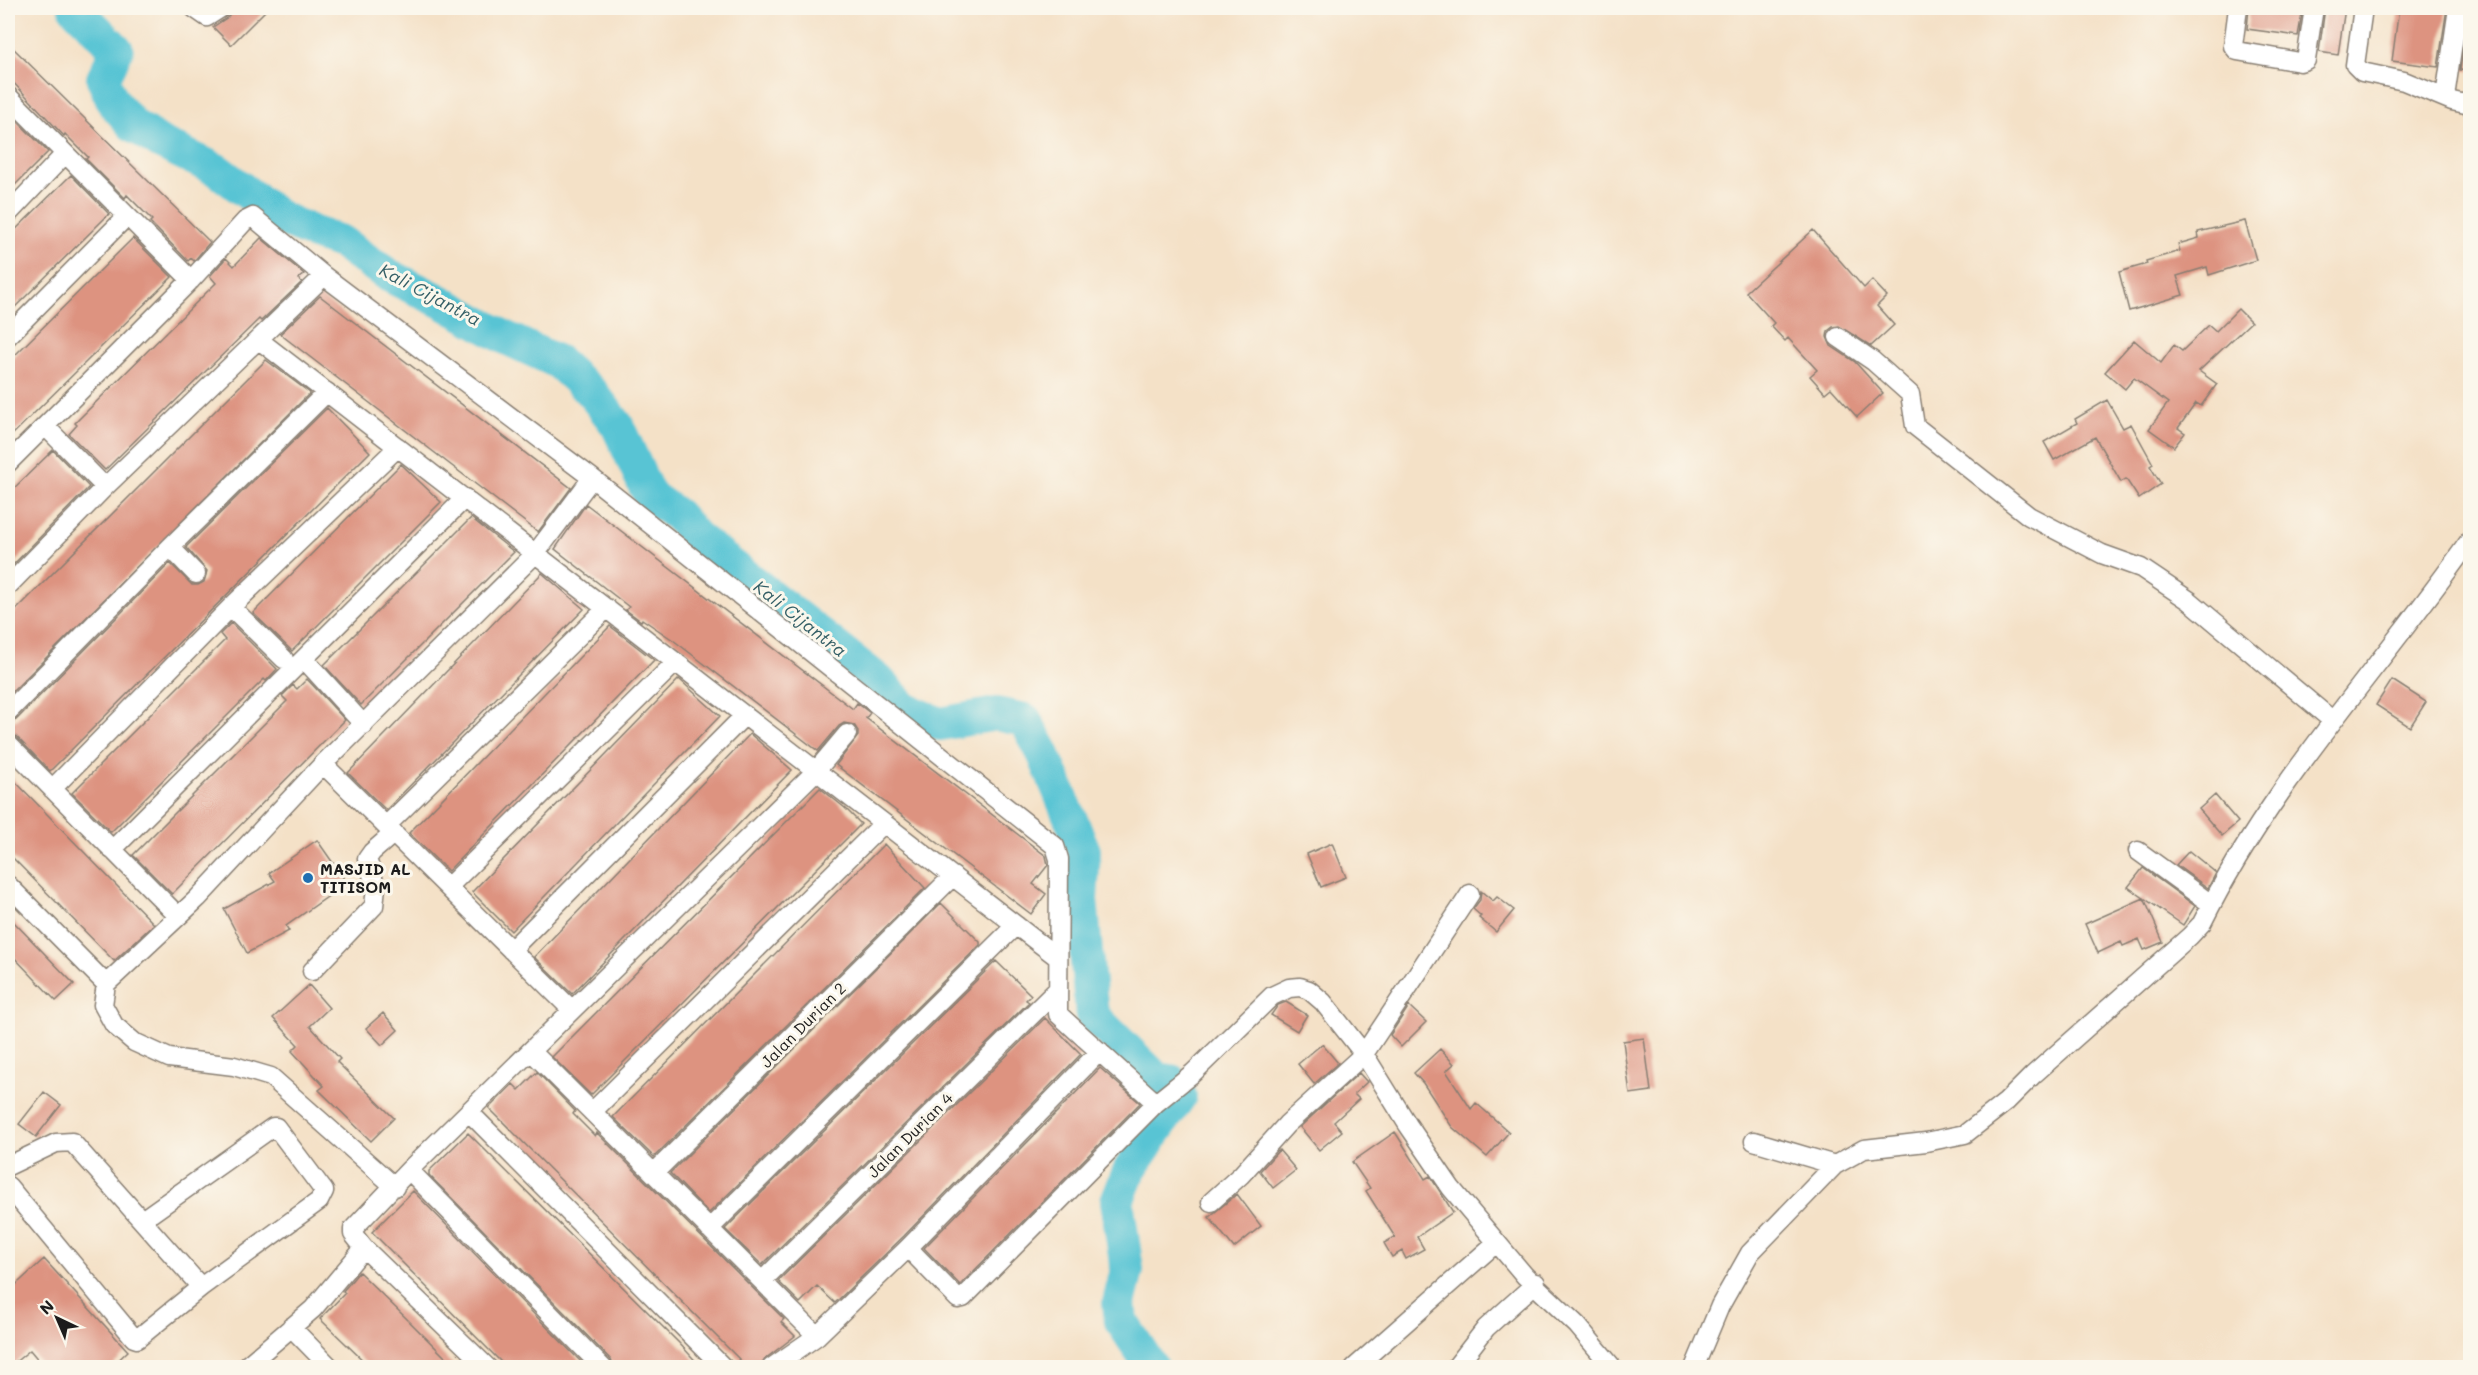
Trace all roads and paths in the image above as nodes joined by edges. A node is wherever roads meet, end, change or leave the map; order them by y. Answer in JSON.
{"nodes":[{"id":1,"x":194,"y":8,"type":"edge"},
{"id":2,"x":221,"y":8,"type":"edge"},
{"id":3,"x":2238,"y":8,"type":"edge"},
{"id":4,"x":2314,"y":8,"type":"edge"},
{"id":5,"x":2362,"y":8,"type":"edge"},
{"id":6,"x":2458,"y":8,"type":"edge"},
{"id":7,"x":8,"y":96,"type":"edge"},
{"id":8,"x":2445,"y":97,"type":"junction"},
{"id":9,"x":2470,"y":105,"type":"edge"},
{"id":10,"x":65,"y":154,"type":"junction"},
{"id":11,"x":8,"y":214,"type":"edge"},
{"id":12,"x":127,"y":216,"type":"junction"},
{"id":13,"x":324,"y":276,"type":"junction"},
{"id":14,"x":191,"y":280,"type":"junction"},
{"id":15,"x":8,"y":336,"type":"edge"},
{"id":16,"x":1838,"y":338,"type":"dead end"},
{"id":17,"x":259,"y":340,"type":"junction"},
{"id":18,"x":327,"y":392,"type":"junction"},
{"id":19,"x":45,"y":426,"type":"junction"},
{"id":20,"x":398,"y":447,"type":"junction"},
{"id":21,"x":8,"y":463,"type":"edge"},
{"id":22,"x":592,"y":478,"type":"junction"},
{"id":23,"x":105,"y":487,"type":"junction"},
{"id":24,"x":465,"y":498,"type":"junction"},
{"id":25,"x":2470,"y":540,"type":"edge"},
{"id":26,"x":170,"y":547,"type":"junction"},
{"id":27,"x":536,"y":553,"type":"junction"},
{"id":28,"x":196,"y":574,"type":"dead end"},
{"id":29,"x":8,"y":586,"type":"edge"},
{"id":30,"x":231,"y":607,"type":"junction"},
{"id":31,"x":607,"y":608,"type":"junction"},
{"id":32,"x":284,"y":659,"type":"dead end"},
{"id":33,"x":304,"y":659,"type":"junction"},
{"id":34,"x":676,"y":662,"type":"junction"},
{"id":35,"x":8,"y":712,"type":"edge"},
{"id":36,"x":745,"y":715,"type":"junction"},
{"id":37,"x":2333,"y":721,"type":"junction"},
{"id":38,"x":364,"y":725,"type":"junction"},
{"id":39,"x":848,"y":734,"type":"dead end"},
{"id":40,"x":8,"y":744,"type":"edge"},
{"id":41,"x":323,"y":764,"type":"junction"},
{"id":42,"x":816,"y":771,"type":"junction"},
{"id":43,"x":52,"y":789,"type":"junction"},
{"id":44,"x":884,"y":823,"type":"junction"},
{"id":45,"x":390,"y":830,"type":"junction"},
{"id":46,"x":112,"y":850,"type":"junction"},
{"id":47,"x":2138,"y":851,"type":"dead end"},
{"id":48,"x":953,"y":876,"type":"junction"},
{"id":49,"x":8,"y":885,"type":"edge"},
{"id":50,"x":448,"y":887,"type":"junction"},
{"id":51,"x":1470,"y":894,"type":"dead end"},
{"id":52,"x":2211,"y":904,"type":"junction"},
{"id":53,"x":178,"y":916,"type":"junction"},
{"id":54,"x":1016,"y":925,"type":"junction"},
{"id":55,"x":511,"y":950,"type":"junction"},
{"id":56,"x":1057,"y":957,"type":"junction"},
{"id":57,"x":312,"y":971,"type":"dead end"},
{"id":58,"x":106,"y":984,"type":"junction"},
{"id":59,"x":1058,"y":989,"type":"junction"},
{"id":60,"x":572,"y":1010,"type":"junction"},
{"id":61,"x":531,"y":1051,"type":"junction"},
{"id":62,"x":1100,"y":1051,"type":"junction"},
{"id":63,"x":1364,"y":1054,"type":"junction"},
{"id":64,"x":1161,"y":1099,"type":"junction"},
{"id":65,"x":469,"y":1112,"type":"junction"},
{"id":66,"x":592,"y":1112,"type":"junction"},
{"id":67,"x":1754,"y":1142,"type":"dead end"},
{"id":68,"x":1834,"y":1165,"type":"junction"},
{"id":69,"x":8,"y":1166,"type":"edge"},
{"id":70,"x":409,"y":1170,"type":"junction"},
{"id":71,"x":654,"y":1173,"type":"junction"},
{"id":72,"x":8,"y":1186,"type":"edge"},
{"id":73,"x":395,"y":1187,"type":"junction"},
{"id":74,"x":1211,"y":1202,"type":"dead end"},
{"id":75,"x":142,"y":1220,"type":"junction"},
{"id":76,"x":709,"y":1229,"type":"junction"},
{"id":77,"x":1496,"y":1243,"type":"junction"},
{"id":78,"x":364,"y":1248,"type":"junction"},
{"id":79,"x":908,"y":1248,"type":"junction"},
{"id":80,"x":762,"y":1281,"type":"junction"},
{"id":81,"x":1536,"y":1283,"type":"junction"},
{"id":82,"x":201,"y":1287,"type":"junction"},
{"id":83,"x":291,"y":1327,"type":"junction"},
{"id":84,"x":817,"y":1336,"type":"junction"},
{"id":85,"x":244,"y":1368,"type":"edge"},
{"id":86,"x":332,"y":1368,"type":"edge"},
{"id":87,"x":488,"y":1368,"type":"edge"},
{"id":88,"x":603,"y":1368,"type":"edge"},
{"id":89,"x":724,"y":1368,"type":"edge"},
{"id":90,"x":771,"y":1368,"type":"edge"},
{"id":91,"x":1354,"y":1368,"type":"edge"},
{"id":92,"x":1455,"y":1368,"type":"edge"},
{"id":93,"x":1613,"y":1368,"type":"edge"},
{"id":94,"x":1694,"y":1368,"type":"edge"}],
"edges":[{"from":1,"to":2,"type":"street"},
{"from":3,"to":4,"type":"street"},
{"from":5,"to":8,"type":"street"},
{"from":6,"to":8,"type":"street"},
{"from":7,"to":10,"type":"street"},
{"from":8,"to":9,"type":"street"},
{"from":10,"to":11,"type":"street"},
{"from":10,"to":12,"type":"street"},
{"from":12,"to":14,"type":"street"},
{"from":12,"to":15,"type":"street"},
{"from":13,"to":14,"type":"street"},
{"from":13,"to":17,"type":"street"},
{"from":13,"to":22,"type":"street"},
{"from":14,"to":19,"type":"street"},
{"from":16,"to":37,"type":"street"},
{"from":17,"to":18,"type":"street"},
{"from":17,"to":23,"type":"street"},
{"from":18,"to":20,"type":"street"},
{"from":18,"to":26,"type":"street"},
{"from":19,"to":21,"type":"street"},
{"from":19,"to":23,"type":"street"},
{"from":20,"to":24,"type":"street"},
{"from":20,"to":30,"type":"street"},
{"from":22,"to":27,"type":"street"},
{"from":22,"to":56,"type":"street"},
{"from":23,"to":29,"type":"street"},
{"from":24,"to":27,"type":"street"},
{"from":24,"to":33,"type":"street"},
{"from":25,"to":37,"type":"street"},
{"from":26,"to":28,"type":"street"},
{"from":26,"to":35,"type":"street"},
{"from":27,"to":31,"type":"street"},
{"from":27,"to":38,"type":"street"},
{"from":30,"to":32,"type":"street"},
{"from":30,"to":43,"type":"street"},
{"from":31,"to":34,"type":"street"},
{"from":31,"to":45,"type":"street"},
{"from":33,"to":38,"type":"street"},
{"from":33,"to":46,"type":"street"},
{"from":34,"to":36,"type":"street"},
{"from":34,"to":50,"type":"street"},
{"from":36,"to":42,"type":"street"},
{"from":36,"to":55,"type":"street"},
{"from":37,"to":52,"type":"street"},
{"from":38,"to":41,"type":"street"},
{"from":39,"to":42,"type":"street"},
{"from":40,"to":43,"type":"street"},
{"from":41,"to":45,"type":"street"},
{"from":41,"to":53,"type":"street"},
{"from":42,"to":44,"type":"street"},
{"from":42,"to":60,"type":"street"},
{"from":43,"to":46,"type":"street"},
{"from":44,"to":48,"type":"street"},
{"from":44,"to":66,"type":"street"},
{"from":45,"to":50,"type":"street"},
{"from":45,"to":57,"type":"street"},
{"from":46,"to":53,"type":"street"},
{"from":47,"to":52,"type":"street"},
{"from":48,"to":54,"type":"street"},
{"from":48,"to":71,"type":"street","name":"Jalan Durian 2"},
{"from":49,"to":58,"type":"street"},
{"from":50,"to":55,"type":"street"},
{"from":51,"to":63,"type":"street"},
{"from":52,"to":68,"type":"street"},
{"from":53,"to":58,"type":"street"},
{"from":54,"to":56,"type":"street"},
{"from":54,"to":76,"type":"street"},
{"from":55,"to":60,"type":"street"},
{"from":56,"to":59,"type":"street"},
{"from":58,"to":73,"type":"street"},
{"from":59,"to":62,"type":"street"},
{"from":59,"to":80,"type":"street","name":"Jalan Durian 4"},
{"from":60,"to":61,"type":"street"},
{"from":61,"to":65,"type":"street"},
{"from":61,"to":66,"type":"street"},
{"from":62,"to":64,"type":"street"},
{"from":62,"to":79,"type":"street"},
{"from":63,"to":64,"type":"street"},
{"from":63,"to":74,"type":"street"},
{"from":63,"to":77,"type":"street"},
{"from":64,"to":79,"type":"street"},
{"from":65,"to":70,"type":"street"},
{"from":65,"to":89,"type":"street"},
{"from":66,"to":71,"type":"street"},
{"from":67,"to":68,"type":"street"},
{"from":68,"to":94,"type":"street"},
{"from":69,"to":75,"type":"street"},
{"from":70,"to":73,"type":"street"},
{"from":70,"to":88,"type":"street"},
{"from":71,"to":76,"type":"street"},
{"from":72,"to":82,"type":"street"},
{"from":73,"to":78,"type":"street"},
{"from":75,"to":82,"type":"street"},
{"from":75,"to":82,"type":"street"},
{"from":76,"to":80,"type":"street"},
{"from":77,"to":81,"type":"street"},
{"from":77,"to":91,"type":"street"},
{"from":78,"to":83,"type":"street"},
{"from":78,"to":87,"type":"street"},
{"from":79,"to":84,"type":"street"},
{"from":80,"to":84,"type":"street"},
{"from":81,"to":92,"type":"street"},
{"from":81,"to":93,"type":"street"},
{"from":83,"to":85,"type":"street"},
{"from":83,"to":86,"type":"street"},
{"from":84,"to":90,"type":"street"}]}
